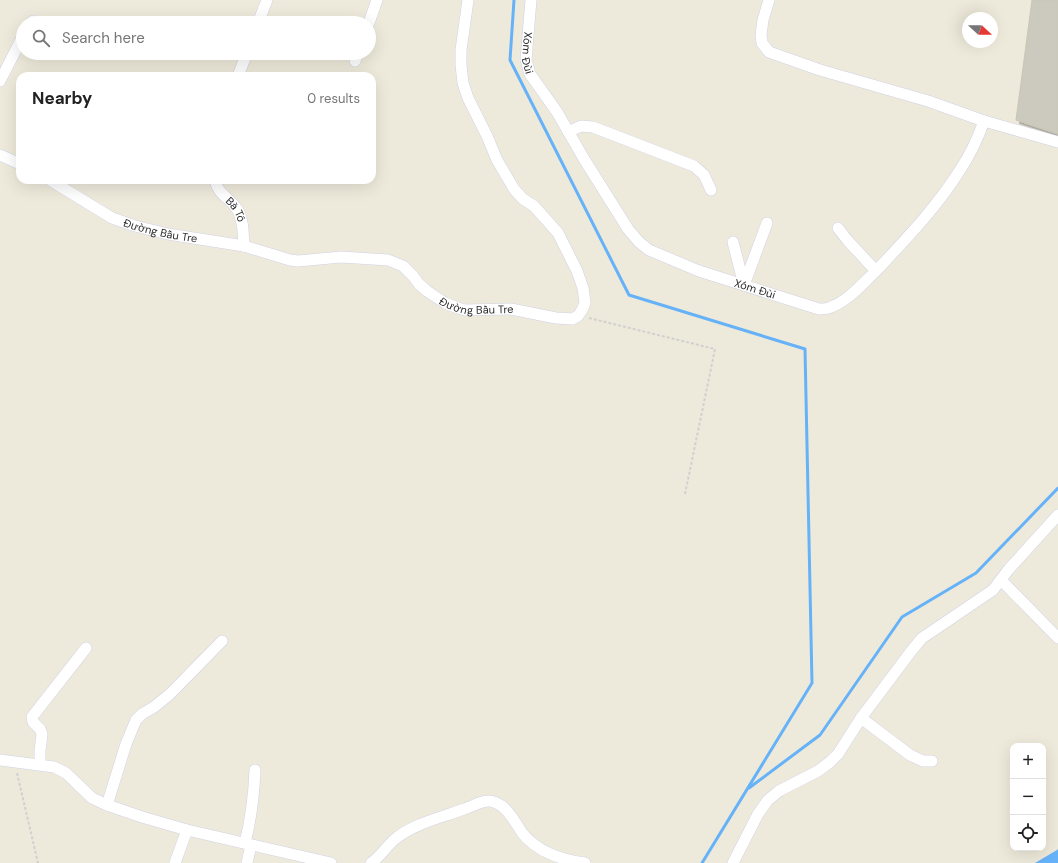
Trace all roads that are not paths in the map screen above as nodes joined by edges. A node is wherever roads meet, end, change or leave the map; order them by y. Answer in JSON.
{"nodes":[{"id":1,"x":267,"y":0,"type":"edge"},
{"id":2,"x":377,"y":0,"type":"edge"},
{"id":3,"x":468,"y":0,"type":"edge"},
{"id":4,"x":531,"y":0,"type":"edge"},
{"id":5,"x":769,"y":0,"type":"edge"},
{"id":6,"x":261,"y":16,"type":"edge"},
{"id":7,"x":371,"y":16,"type":"edge"},
{"id":8,"x":16,"y":50,"type":"edge"},
{"id":9,"x":244,"y":60,"type":"edge"},
{"id":10,"x":240,"y":72,"type":"edge"},
{"id":11,"x":0,"y":81,"type":"edge"},
{"id":12,"x":984,"y":121,"type":"junction"},
{"id":13,"x":568,"y":132,"type":"junction"},
{"id":14,"x":1058,"y":142,"type":"edge"},
{"id":15,"x":0,"y":155,"type":"edge"},
{"id":16,"x":16,"y":162,"type":"edge"},
{"id":17,"x":57,"y":184,"type":"edge"},
{"id":18,"x":216,"y":184,"type":"edge"},
{"id":19,"x":711,"y":190,"type":"dead end"},
{"id":20,"x":767,"y":223,"type":"dead end"},
{"id":21,"x":838,"y":228,"type":"dead end"},
{"id":22,"x":733,"y":242,"type":"dead end"},
{"id":23,"x":244,"y":246,"type":"junction"},
{"id":24,"x":876,"y":271,"type":"junction"},
{"id":25,"x":744,"y":285,"type":"junction"},
{"id":26,"x":1058,"y":515,"type":"edge"},
{"id":27,"x":1001,"y":580,"type":"junction"},
{"id":28,"x":1058,"y":638,"type":"edge"},
{"id":29,"x":222,"y":641,"type":"dead end"},
{"id":30,"x":86,"y":648,"type":"dead end"},
{"id":31,"x":861,"y":718,"type":"junction"},
{"id":32,"x":0,"y":760,"type":"edge"},
{"id":33,"x":932,"y":761,"type":"dead end"},
{"id":34,"x":40,"y":764,"type":"junction"},
{"id":35,"x":255,"y":770,"type":"dead end"},
{"id":36,"x":107,"y":805,"type":"junction"},
{"id":37,"x":187,"y":830,"type":"junction"},
{"id":38,"x":248,"y":844,"type":"junction"},
{"id":39,"x":175,"y":863,"type":"edge"},
{"id":40,"x":246,"y":863,"type":"edge"},
{"id":41,"x":331,"y":863,"type":"edge"},
{"id":42,"x":371,"y":863,"type":"edge"},
{"id":43,"x":585,"y":863,"type":"edge"},
{"id":44,"x":733,"y":863,"type":"edge"}],
"edges":[{"from":1,"to":6,"type":"street"},
{"from":2,"to":7,"type":"street"},
{"from":3,"to":23,"type":"street","name":"Đường Bầu Tre"},
{"from":4,"to":13,"type":"street","name":"Xóm Đùi"},
{"from":5,"to":12,"type":"street"},
{"from":8,"to":11,"type":"street"},
{"from":9,"to":10,"type":"street"},
{"from":12,"to":14,"type":"street"},
{"from":12,"to":24,"type":"street","name":"Xóm Đùi"},
{"from":13,"to":19,"type":"street"},
{"from":13,"to":25,"type":"street","name":"Xóm Đùi"},
{"from":15,"to":16,"type":"street"},
{"from":17,"to":23,"type":"street","name":"Đường Bầu Tre"},
{"from":18,"to":23,"type":"street","name":"Bà Tô"},
{"from":20,"to":25,"type":"street"},
{"from":21,"to":24,"type":"street"},
{"from":22,"to":25,"type":"street"},
{"from":24,"to":25,"type":"street","name":"Xóm Đùi"},
{"from":26,"to":27,"type":"street"},
{"from":27,"to":28,"type":"street"},
{"from":27,"to":31,"type":"street"},
{"from":29,"to":36,"type":"street"},
{"from":30,"to":34,"type":"street"},
{"from":31,"to":33,"type":"street"},
{"from":31,"to":44,"type":"street"},
{"from":32,"to":34,"type":"street"},
{"from":34,"to":36,"type":"street"},
{"from":35,"to":38,"type":"street"},
{"from":36,"to":37,"type":"street"},
{"from":37,"to":38,"type":"street"},
{"from":37,"to":39,"type":"street"},
{"from":38,"to":40,"type":"street"},
{"from":38,"to":41,"type":"street"},
{"from":42,"to":43,"type":"street"}]}
